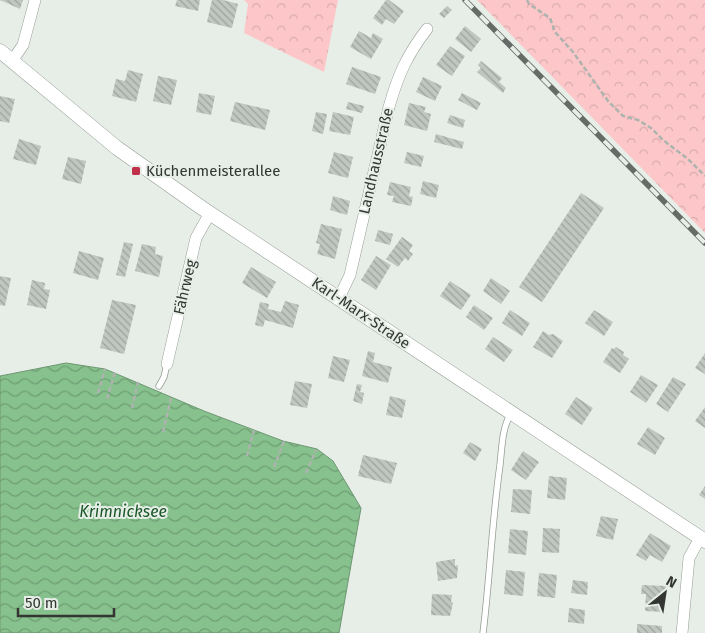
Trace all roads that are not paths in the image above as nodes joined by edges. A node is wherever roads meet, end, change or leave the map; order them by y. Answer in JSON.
{"nodes":[{"id":1,"x":35,"y":0,"type":"edge"},
{"id":2,"x":427,"y":29,"type":"dead end"},
{"id":3,"x":0,"y":51,"type":"edge"},
{"id":4,"x":12,"y":61,"type":"junction"},
{"id":5,"x":210,"y":213,"type":"junction"},
{"id":6,"x":340,"y":298,"type":"junction"},
{"id":7,"x":167,"y":364,"type":"joint"},
{"id":8,"x":158,"y":386,"type":"dead end"},
{"id":9,"x":512,"y":413,"type":"junction"},
{"id":10,"x":703,"y":539,"type":"edge"},
{"id":11,"x":483,"y":633,"type":"edge"},
{"id":12,"x":682,"y":633,"type":"edge"}],
"edges":[{"from":1,"to":4,"type":"street"},
{"from":2,"to":6,"type":"street","name":"Landhausstraße"},
{"from":3,"to":4,"type":"street","name":"Karl-Marx-Straße"},
{"from":4,"to":5,"type":"street","name":"Karl-Marx-Straße"},
{"from":5,"to":6,"type":"street","name":"Karl-Marx-Straße"},
{"from":5,"to":7,"type":"street","name":"Fährweg"},
{"from":6,"to":9,"type":"street","name":"Karl-Marx-Straße"},
{"from":7,"to":8,"type":"lane"},
{"from":9,"to":10,"type":"street","name":"Karl-Marx-Straße"},
{"from":9,"to":11,"type":"lane"},
{"from":10,"to":12,"type":"street"}]}
